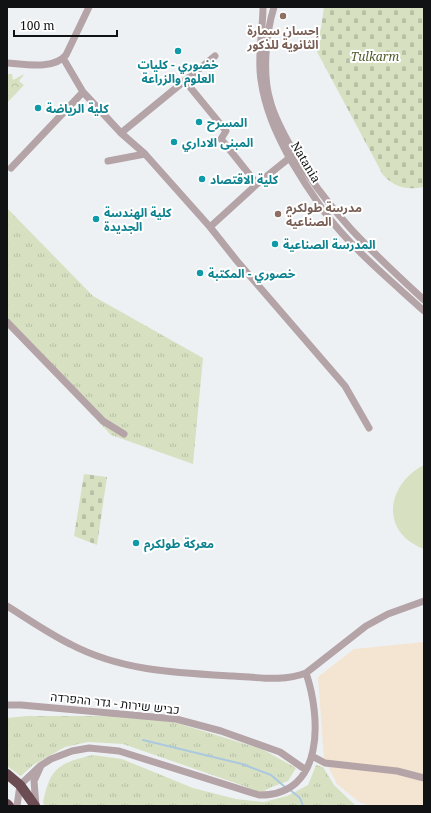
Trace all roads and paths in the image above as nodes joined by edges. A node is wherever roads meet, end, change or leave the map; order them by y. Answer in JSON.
{"nodes":[{"id":1,"x":89,"y":7,"type":"edge"},
{"id":2,"x":263,"y":7,"type":"edge"},
{"id":3,"x":274,"y":7,"type":"edge"},
{"id":4,"x":216,"y":56,"type":"dead end"},
{"id":5,"x":63,"y":58,"type":"junction"},
{"id":6,"x":7,"y":63,"type":"edge"},
{"id":7,"x":185,"y":81,"type":"junction"},
{"id":8,"x":83,"y":92,"type":"junction"},
{"id":9,"x":121,"y":133,"type":"junction"},
{"id":10,"x":145,"y":154,"type":"junction"},
{"id":11,"x":292,"y":155,"type":"junction"},
{"id":12,"x":108,"y":161,"type":"dead end"},
{"id":13,"x":11,"y":168,"type":"dead end"},
{"id":14,"x":257,"y":184,"type":"junction"},
{"id":15,"x":210,"y":227,"type":"junction"},
{"id":16,"x":424,"y":300,"type":"edge"},
{"id":17,"x":424,"y":311,"type":"edge"},
{"id":18,"x":7,"y":322,"type":"edge"},
{"id":19,"x":369,"y":428,"type":"dead end"},
{"id":20,"x":124,"y":434,"type":"dead end"},
{"id":21,"x":424,"y":601,"type":"edge"},
{"id":22,"x":7,"y":606,"type":"edge"},
{"id":23,"x":306,"y":673,"type":"junction"},
{"id":24,"x":7,"y":706,"type":"edge"},
{"id":25,"x":312,"y":756,"type":"junction"},
{"id":26,"x":40,"y":766,"type":"junction"},
{"id":27,"x":306,"y":770,"type":"junction"},
{"id":28,"x":7,"y":774,"type":"edge"},
{"id":29,"x":424,"y":778,"type":"edge"},
{"id":30,"x":20,"y":785,"type":"junction"},
{"id":31,"x":17,"y":806,"type":"edge"},
{"id":32,"x":36,"y":806,"type":"edge"}],
"edges":[{"from":1,"to":5,"type":"street"},
{"from":2,"to":11,"type":"street","name":"Natania"},
{"from":3,"to":11,"type":"street","name":"Natania"},
{"from":4,"to":7,"type":"street"},
{"from":5,"to":6,"type":"street"},
{"from":5,"to":8,"type":"street"},
{"from":7,"to":9,"type":"street"},
{"from":7,"to":14,"type":"street"},
{"from":8,"to":9,"type":"street"},
{"from":8,"to":13,"type":"street"},
{"from":9,"to":10,"type":"street"},
{"from":10,"to":12,"type":"street"},
{"from":10,"to":15,"type":"street"},
{"from":11,"to":14,"type":"street"},
{"from":11,"to":16,"type":"street","name":"Natania"},
{"from":11,"to":17,"type":"street","name":"Natania"},
{"from":14,"to":15,"type":"street"},
{"from":15,"to":19,"type":"street"},
{"from":18,"to":20,"type":"street"},
{"from":21,"to":23,"type":"street"},
{"from":22,"to":23,"type":"street"},
{"from":23,"to":25,"type":"street"},
{"from":24,"to":27,"type":"street","name":"כביש שירות - גדר ההפרדה"},
{"from":25,"to":27,"type":"street"},
{"from":25,"to":29,"type":"street"},
{"from":26,"to":27,"type":"street"},
{"from":26,"to":30,"type":"street"},
{"from":26,"to":32,"type":"street"},
{"from":28,"to":30,"type":"highway"},
{"from":30,"to":31,"type":"street"},
{"from":30,"to":32,"type":"highway"}]}
